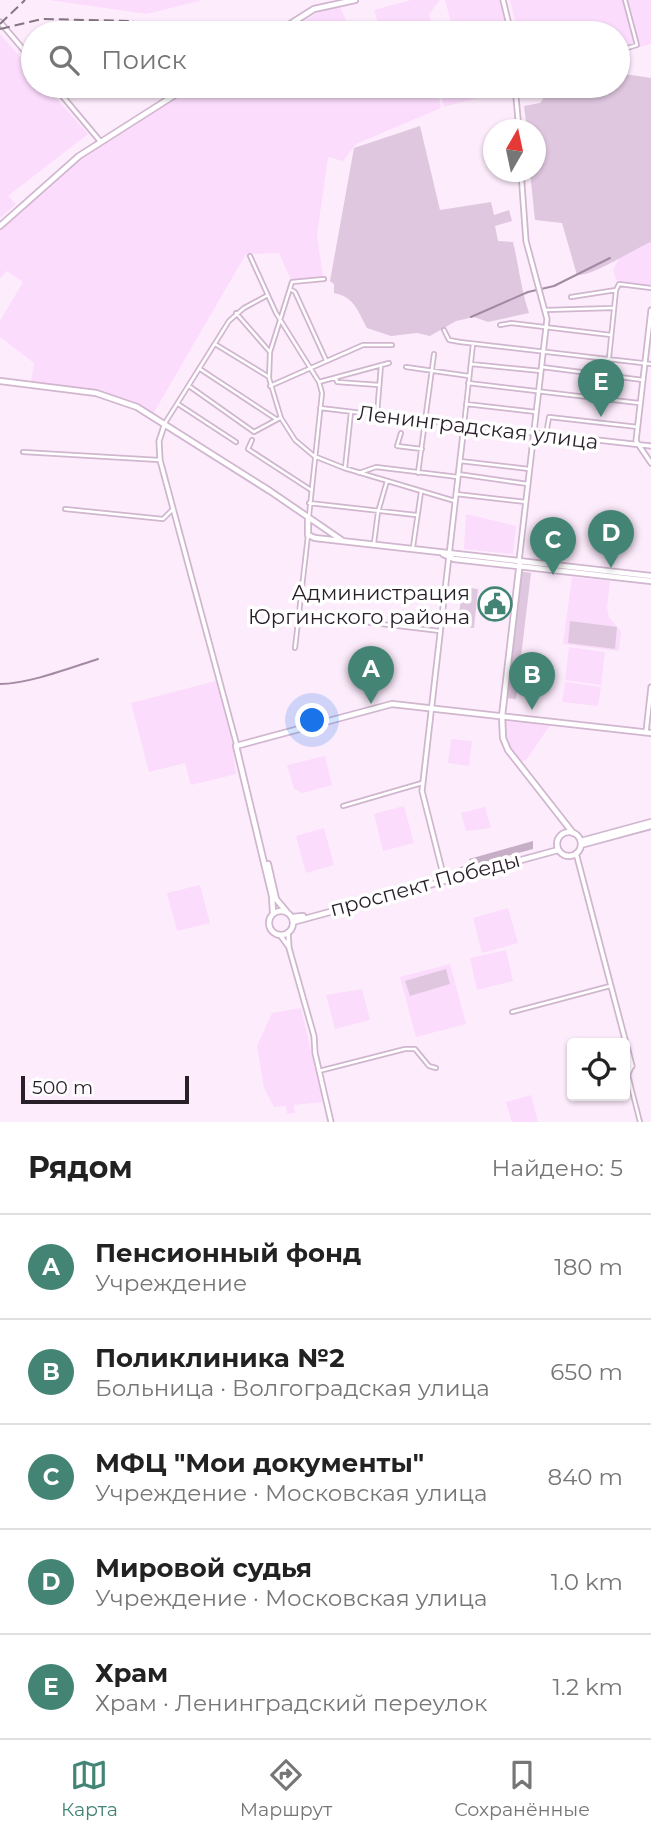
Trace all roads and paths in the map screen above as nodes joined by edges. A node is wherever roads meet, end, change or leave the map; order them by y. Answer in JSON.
{"nodes":[{"id":1,"x":355,"y":0,"type":"edge"},
{"id":2,"x":503,"y":0,"type":"edge"},
{"id":3,"x":625,"y":0,"type":"edge"},
{"id":4,"x":295,"y":21,"type":"edge"},
{"id":5,"x":508,"y":21,"type":"edge"},
{"id":6,"x":0,"y":22,"type":"edge"},
{"id":7,"x":21,"y":47,"type":"edge"},
{"id":8,"x":630,"y":47,"type":"edge"},
{"id":9,"x":64,"y":98,"type":"edge"},
{"id":10,"x":170,"y":98,"type":"edge"},
{"id":11,"x":516,"y":98,"type":"edge"},
{"id":12,"x":518,"y":119,"type":"edge"},
{"id":13,"x":100,"y":141,"type":"junction"},
{"id":14,"x":523,"y":182,"type":"edge"},
{"id":15,"x":0,"y":226,"type":"edge"},
{"id":16,"x":250,"y":256,"type":"dead end"},
{"id":17,"x":324,"y":279,"type":"dead end"},
{"id":18,"x":651,"y":288,"type":"edge"},
{"id":19,"x":290,"y":289,"type":"junction"},
{"id":20,"x":615,"y":290,"type":"junction"},
{"id":21,"x":269,"y":294,"type":"junction"},
{"id":22,"x":571,"y":297,"type":"dead end"},
{"id":23,"x":614,"y":308,"type":"junction"},
{"id":24,"x":546,"y":310,"type":"junction"},
{"id":25,"x":651,"y":310,"type":"edge"},
{"id":26,"x":236,"y":313,"type":"junction"},
{"id":27,"x":281,"y":318,"type":"junction"},
{"id":28,"x":499,"y":325,"type":"dead end"},
{"id":29,"x":546,"y":327,"type":"junction"},
{"id":30,"x":444,"y":330,"type":"dead end"},
{"id":31,"x":611,"y":335,"type":"junction"},
{"id":32,"x":215,"y":344,"type":"junction"},
{"id":33,"x":473,"y":344,"type":"junction"},
{"id":34,"x":392,"y":345,"type":"dead end"},
{"id":35,"x":544,"y":351,"type":"junction"},
{"id":36,"x":270,"y":352,"type":"junction"},
{"id":37,"x":434,"y":354,"type":"dead end"},
{"id":38,"x":608,"y":358,"type":"junction"},
{"id":39,"x":326,"y":360,"type":"junction"},
{"id":40,"x":389,"y":363,"type":"dead end"},
{"id":41,"x":645,"y":363,"type":"junction"},
{"id":42,"x":471,"y":364,"type":"junction"},
{"id":43,"x":651,"y":364,"type":"edge"},
{"id":44,"x":381,"y":365,"type":"junction"},
{"id":45,"x":309,"y":367,"type":"junction"},
{"id":46,"x":406,"y":368,"type":"dead end"},
{"id":47,"x":200,"y":369,"type":"junction"},
{"id":48,"x":542,"y":369,"type":"junction"},
{"id":49,"x":431,"y":372,"type":"junction"},
{"id":50,"x":469,"y":376,"type":"junction"},
{"id":51,"x":270,"y":378,"type":"junction"},
{"id":52,"x":336,"y":378,"type":"junction"},
{"id":53,"x":643,"y":380,"type":"junction"},
{"id":54,"x":1,"y":381,"type":"edge"},
{"id":55,"x":319,"y":382,"type":"junction"},
{"id":56,"x":468,"y":383,"type":"junction"},
{"id":57,"x":379,"y":385,"type":"junction"},
{"id":58,"x":189,"y":386,"type":"junction"},
{"id":59,"x":270,"y":386,"type":"junction"},
{"id":60,"x":0,"y":388,"type":"edge"},
{"id":61,"x":540,"y":391,"type":"junction"},
{"id":62,"x":641,"y":403,"type":"junction"},
{"id":63,"x":178,"y":404,"type":"junction"},
{"id":64,"x":466,"y":404,"type":"junction"},
{"id":65,"x":320,"y":408,"type":"junction"},
{"id":66,"x":351,"y":412,"type":"junction"},
{"id":67,"x":537,"y":412,"type":"junction"},
{"id":68,"x":377,"y":414,"type":"junction"},
{"id":69,"x":279,"y":418,"type":"junction"},
{"id":70,"x":425,"y":421,"type":"junction"},
{"id":71,"x":164,"y":424,"type":"junction"},
{"id":72,"x":464,"y":425,"type":"junction"},
{"id":73,"x":638,"y":427,"type":"junction"},
{"id":74,"x":401,"y":433,"type":"dead end"},
{"id":75,"x":534,"y":433,"type":"junction"},
{"id":76,"x":546,"y":435,"type":"junction"},
{"id":77,"x":253,"y":440,"type":"dead end"},
{"id":78,"x":236,"y":442,"type":"dead end"},
{"id":79,"x":637,"y":445,"type":"junction"},
{"id":80,"x":651,"y":446,"type":"edge"},
{"id":81,"x":422,"y":449,"type":"junction"},
{"id":82,"x":23,"y":452,"type":"dead end"},
{"id":83,"x":314,"y":456,"type":"junction"},
{"id":84,"x":160,"y":460,"type":"junction"},
{"id":85,"x":460,"y":461,"type":"junction"},
{"id":86,"x":651,"y":463,"type":"edge"},
{"id":87,"x":344,"y":468,"type":"junction"},
{"id":88,"x":530,"y":469,"type":"junction"},
{"id":89,"x":359,"y":473,"type":"junction"},
{"id":90,"x":418,"y":473,"type":"junction"},
{"id":91,"x":458,"y":475,"type":"junction"},
{"id":92,"x":387,"y":481,"type":"junction"},
{"id":93,"x":528,"y":484,"type":"junction"},
{"id":94,"x":311,"y":490,"type":"junction"},
{"id":95,"x":421,"y":492,"type":"junction"},
{"id":96,"x":456,"y":494,"type":"junction"},
{"id":97,"x":455,"y":501,"type":"junction"},
{"id":98,"x":526,"y":502,"type":"junction"},
{"id":99,"x":309,"y":503,"type":"junction"},
{"id":100,"x":65,"y":509,"type":"dead end"},
{"id":101,"x":173,"y":509,"type":"junction"},
{"id":102,"x":378,"y":512,"type":"junction"},
{"id":103,"x":416,"y":515,"type":"junction"},
{"id":104,"x":309,"y":517,"type":"junction"},
{"id":105,"x":314,"y":521,"type":"junction"},
{"id":106,"x":307,"y":524,"type":"junction"},
{"id":107,"x":327,"y":533,"type":"junction"},
{"id":108,"x":308,"y":535,"type":"junction"},
{"id":109,"x":325,"y":540,"type":"junction"},
{"id":110,"x":343,"y":541,"type":"junction"},
{"id":111,"x":374,"y":545,"type":"junction"},
{"id":112,"x":413,"y":549,"type":"junction"},
{"id":113,"x":449,"y":556,"type":"junction"},
{"id":114,"x":519,"y":564,"type":"junction"},
{"id":115,"x":628,"y":576,"type":"junction"},
{"id":116,"x":651,"y":576,"type":"edge"},
{"id":117,"x":651,"y":581,"type":"edge"},
{"id":118,"x":297,"y":614,"type":"junction"},
{"id":119,"x":440,"y":631,"type":"junction"},
{"id":120,"x":295,"y":648,"type":"dead end"},
{"id":121,"x":651,"y":687,"type":"edge"},
{"id":122,"x":431,"y":709,"type":"junction"},
{"id":123,"x":502,"y":717,"type":"junction"},
{"id":124,"x":648,"y":733,"type":"edge"},
{"id":125,"x":237,"y":747,"type":"junction"},
{"id":126,"x":422,"y":783,"type":"junction"},
{"id":127,"x":344,"y":807,"type":"dead end"},
{"id":128,"x":651,"y":824,"type":"edge"},
{"id":129,"x":571,"y":832,"type":"junction"},
{"id":130,"x":581,"y":843,"type":"junction"},
{"id":131,"x":558,"y":849,"type":"junction"},
{"id":132,"x":575,"y":854,"type":"junction"},
{"id":133,"x":444,"y":878,"type":"junction"},
{"id":134,"x":286,"y":911,"type":"junction"},
{"id":135,"x":273,"y":913,"type":"junction"},
{"id":136,"x":292,"y":920,"type":"junction"},
{"id":137,"x":288,"y":932,"type":"junction"},
{"id":138,"x":279,"y":935,"type":"junction"},
{"id":139,"x":289,"y":948,"type":"junction"},
{"id":140,"x":610,"y":986,"type":"junction"},
{"id":141,"x":512,"y":1012,"type":"dead end"},
{"id":142,"x":632,"y":1066,"type":"junction"},
{"id":143,"x":436,"y":1068,"type":"dead end"},
{"id":144,"x":319,"y":1071,"type":"junction"},
{"id":145,"x":331,"y":1122,"type":"edge"},
{"id":146,"x":640,"y":1122,"type":"edge"}],
"edges":[{"from":1,"to":4,"type":"main road"},
{"from":2,"to":5,"type":"street"},
{"from":3,"to":8,"type":"street"},
{"from":6,"to":7,"type":"street"},
{"from":9,"to":13,"type":"street"},
{"from":10,"to":13,"type":"main road"},
{"from":11,"to":12,"type":"street"},
{"from":13,"to":15,"type":"main road"},
{"from":14,"to":24,"type":"street"},
{"from":16,"to":21,"type":"street"},
{"from":17,"to":19,"type":"street"},
{"from":18,"to":20,"type":"street"},
{"from":19,"to":27,"type":"street"},
{"from":19,"to":39,"type":"street"},
{"from":20,"to":22,"type":"street"},
{"from":20,"to":23,"type":"street"},
{"from":21,"to":26,"type":"street"},
{"from":21,"to":27,"type":"street"},
{"from":23,"to":24,"type":"street"},
{"from":23,"to":31,"type":"street"},
{"from":24,"to":29,"type":"street"},
{"from":25,"to":41,"type":"street"},
{"from":26,"to":32,"type":"street"},
{"from":26,"to":36,"type":"street"},
{"from":27,"to":36,"type":"street"},
{"from":27,"to":45,"type":"street"},
{"from":28,"to":29,"type":"street"},
{"from":29,"to":31,"type":"street"},
{"from":29,"to":35,"type":"street"},
{"from":30,"to":33,"type":"street"},
{"from":31,"to":38,"type":"street"},
{"from":32,"to":47,"type":"street"},
{"from":32,"to":51,"type":"street"},
{"from":33,"to":35,"type":"street"},
{"from":33,"to":42,"type":"street"},
{"from":34,"to":39,"type":"street"},
{"from":35,"to":38,"type":"street"},
{"from":35,"to":48,"type":"street"},
{"from":36,"to":51,"type":"street"},
{"from":37,"to":49,"type":"street"},
{"from":38,"to":41,"type":"street"},
{"from":39,"to":45,"type":"street"},
{"from":40,"to":44,"type":"street"},
{"from":41,"to":43,"type":"street"},
{"from":41,"to":53,"type":"street"},
{"from":42,"to":48,"type":"street"},
{"from":42,"to":50,"type":"street"},
{"from":44,"to":52,"type":"street"},
{"from":44,"to":57,"type":"street"},
{"from":45,"to":55,"type":"street"},
{"from":45,"to":59,"type":"street"},
{"from":46,"to":49,"type":"street"},
{"from":47,"to":58,"type":"street"},
{"from":47,"to":69,"type":"street"},
{"from":48,"to":53,"type":"street"},
{"from":48,"to":61,"type":"street"},
{"from":49,"to":50,"type":"street"},
{"from":49,"to":70,"type":"street"},
{"from":50,"to":56,"type":"street"},
{"from":51,"to":59,"type":"street"},
{"from":52,"to":55,"type":"street"},
{"from":52,"to":57,"type":"street"},
{"from":53,"to":62,"type":"street"},
{"from":54,"to":60,"type":"street"},
{"from":54,"to":71,"type":"main road"},
{"from":55,"to":65,"type":"street"},
{"from":56,"to":61,"type":"street"},
{"from":56,"to":64,"type":"street"},
{"from":57,"to":68,"type":"street"},
{"from":58,"to":63,"type":"street"},
{"from":58,"to":69,"type":"street"},
{"from":59,"to":69,"type":"street"},
{"from":61,"to":62,"type":"street"},
{"from":61,"to":67,"type":"street"},
{"from":62,"to":73,"type":"street"},
{"from":63,"to":71,"type":"street"},
{"from":63,"to":78,"type":"street"},
{"from":64,"to":67,"type":"street"},
{"from":64,"to":72,"type":"street"},
{"from":65,"to":66,"type":"street","name":"Ленинградская улица"},
{"from":65,"to":83,"type":"street"},
{"from":66,"to":68,"type":"street","name":"Ленинградская улица"},
{"from":66,"to":87,"type":"street"},
{"from":67,"to":75,"type":"street"},
{"from":68,"to":70,"type":"street","name":"Ленинградская улица"},
{"from":69,"to":83,"type":"street"},
{"from":70,"to":72,"type":"street","name":"Ленинградская улица"},
{"from":70,"to":81,"type":"street"},
{"from":71,"to":84,"type":"street"},
{"from":71,"to":104,"type":"main road"},
{"from":72,"to":75,"type":"street","name":"Ленинградская улица"},
{"from":72,"to":85,"type":"street"},
{"from":73,"to":76,"type":"street"},
{"from":73,"to":79,"type":"street"},
{"from":74,"to":81,"type":"street"},
{"from":75,"to":76,"type":"street","name":"Ленинградская улица"},
{"from":75,"to":88,"type":"street"},
{"from":76,"to":79,"type":"street","name":"Ленинградская улица"},
{"from":77,"to":94,"type":"street"},
{"from":79,"to":80,"type":"street","name":"Ленинградская улица"},
{"from":79,"to":86,"type":"street"},
{"from":81,"to":90,"type":"street"},
{"from":82,"to":84,"type":"street"},
{"from":83,"to":87,"type":"street"},
{"from":83,"to":94,"type":"street"},
{"from":84,"to":101,"type":"street"},
{"from":85,"to":88,"type":"street"},
{"from":85,"to":91,"type":"street"},
{"from":87,"to":89,"type":"street"},
{"from":88,"to":93,"type":"street"},
{"from":89,"to":90,"type":"street"},
{"from":89,"to":92,"type":"street"},
{"from":90,"to":91,"type":"street"},
{"from":91,"to":93,"type":"street"},
{"from":91,"to":96,"type":"street"},
{"from":92,"to":95,"type":"street"},
{"from":92,"to":102,"type":"street"},
{"from":93,"to":98,"type":"street"},
{"from":94,"to":99,"type":"street"},
{"from":95,"to":97,"type":"street"},
{"from":95,"to":103,"type":"street"},
{"from":96,"to":97,"type":"street"},
{"from":96,"to":98,"type":"street"},
{"from":97,"to":113,"type":"street"},
{"from":98,"to":114,"type":"street"},
{"from":99,"to":102,"type":"street"},
{"from":99,"to":104,"type":"street"},
{"from":100,"to":101,"type":"street"},
{"from":101,"to":125,"type":"street"},
{"from":102,"to":103,"type":"street"},
{"from":102,"to":111,"type":"street"},
{"from":103,"to":112,"type":"street"},
{"from":104,"to":105,"type":"main road"},
{"from":104,"to":106,"type":"main road"},
{"from":105,"to":106,"type":"main road"},
{"from":105,"to":107,"type":"main road"},
{"from":106,"to":108,"type":"main road"},
{"from":107,"to":109,"type":"main road"},
{"from":107,"to":110,"type":"main road"},
{"from":108,"to":109,"type":"main road"},
{"from":108,"to":118,"type":"street"},
{"from":109,"to":110,"type":"main road"},
{"from":110,"to":111,"type":"main road"},
{"from":111,"to":112,"type":"main road"},
{"from":112,"to":113,"type":"main road"},
{"from":113,"to":114,"type":"main road"},
{"from":113,"to":114,"type":"main road"},
{"from":113,"to":119,"type":"street"},
{"from":114,"to":115,"type":"main road"},
{"from":114,"to":123,"type":"main road"},
{"from":115,"to":116,"type":"main road"},
{"from":115,"to":117,"type":"main road"},
{"from":118,"to":119,"type":"street"},
{"from":118,"to":120,"type":"street"},
{"from":119,"to":122,"type":"street"},
{"from":121,"to":124,"type":"street"},
{"from":122,"to":123,"type":"main road"},
{"from":122,"to":125,"type":"main road"},
{"from":122,"to":126,"type":"street"},
{"from":123,"to":124,"type":"main road"},
{"from":123,"to":124,"type":"main road"},
{"from":123,"to":129,"type":"main road"},
{"from":125,"to":134,"type":"main road"},
{"from":125,"to":135,"type":"main road"},
{"from":126,"to":127,"type":"street"},
{"from":126,"to":133,"type":"street"},
{"from":128,"to":130,"type":"main road"},
{"from":129,"to":130,"type":"main road"},
{"from":129,"to":131,"type":"main road"},
{"from":130,"to":132,"type":"main road"},
{"from":131,"to":132,"type":"main road"},
{"from":131,"to":133,"type":"main road","name":"проспект Победы"},
{"from":131,"to":136,"type":"main road"},
{"from":132,"to":140,"type":"street"},
{"from":132,"to":142,"type":"street"},
{"from":133,"to":136,"type":"main road","name":"проспект Победы"},
{"from":134,"to":135,"type":"main road"},
{"from":134,"to":136,"type":"main road"},
{"from":135,"to":138,"type":"main road"},
{"from":136,"to":137,"type":"main road"},
{"from":137,"to":138,"type":"main road"},
{"from":137,"to":139,"type":"street"},
{"from":138,"to":139,"type":"street"},
{"from":139,"to":144,"type":"street"},
{"from":140,"to":141,"type":"street"},
{"from":140,"to":142,"type":"street"},
{"from":142,"to":146,"type":"street"},
{"from":143,"to":144,"type":"street"},
{"from":144,"to":145,"type":"street"}]}
